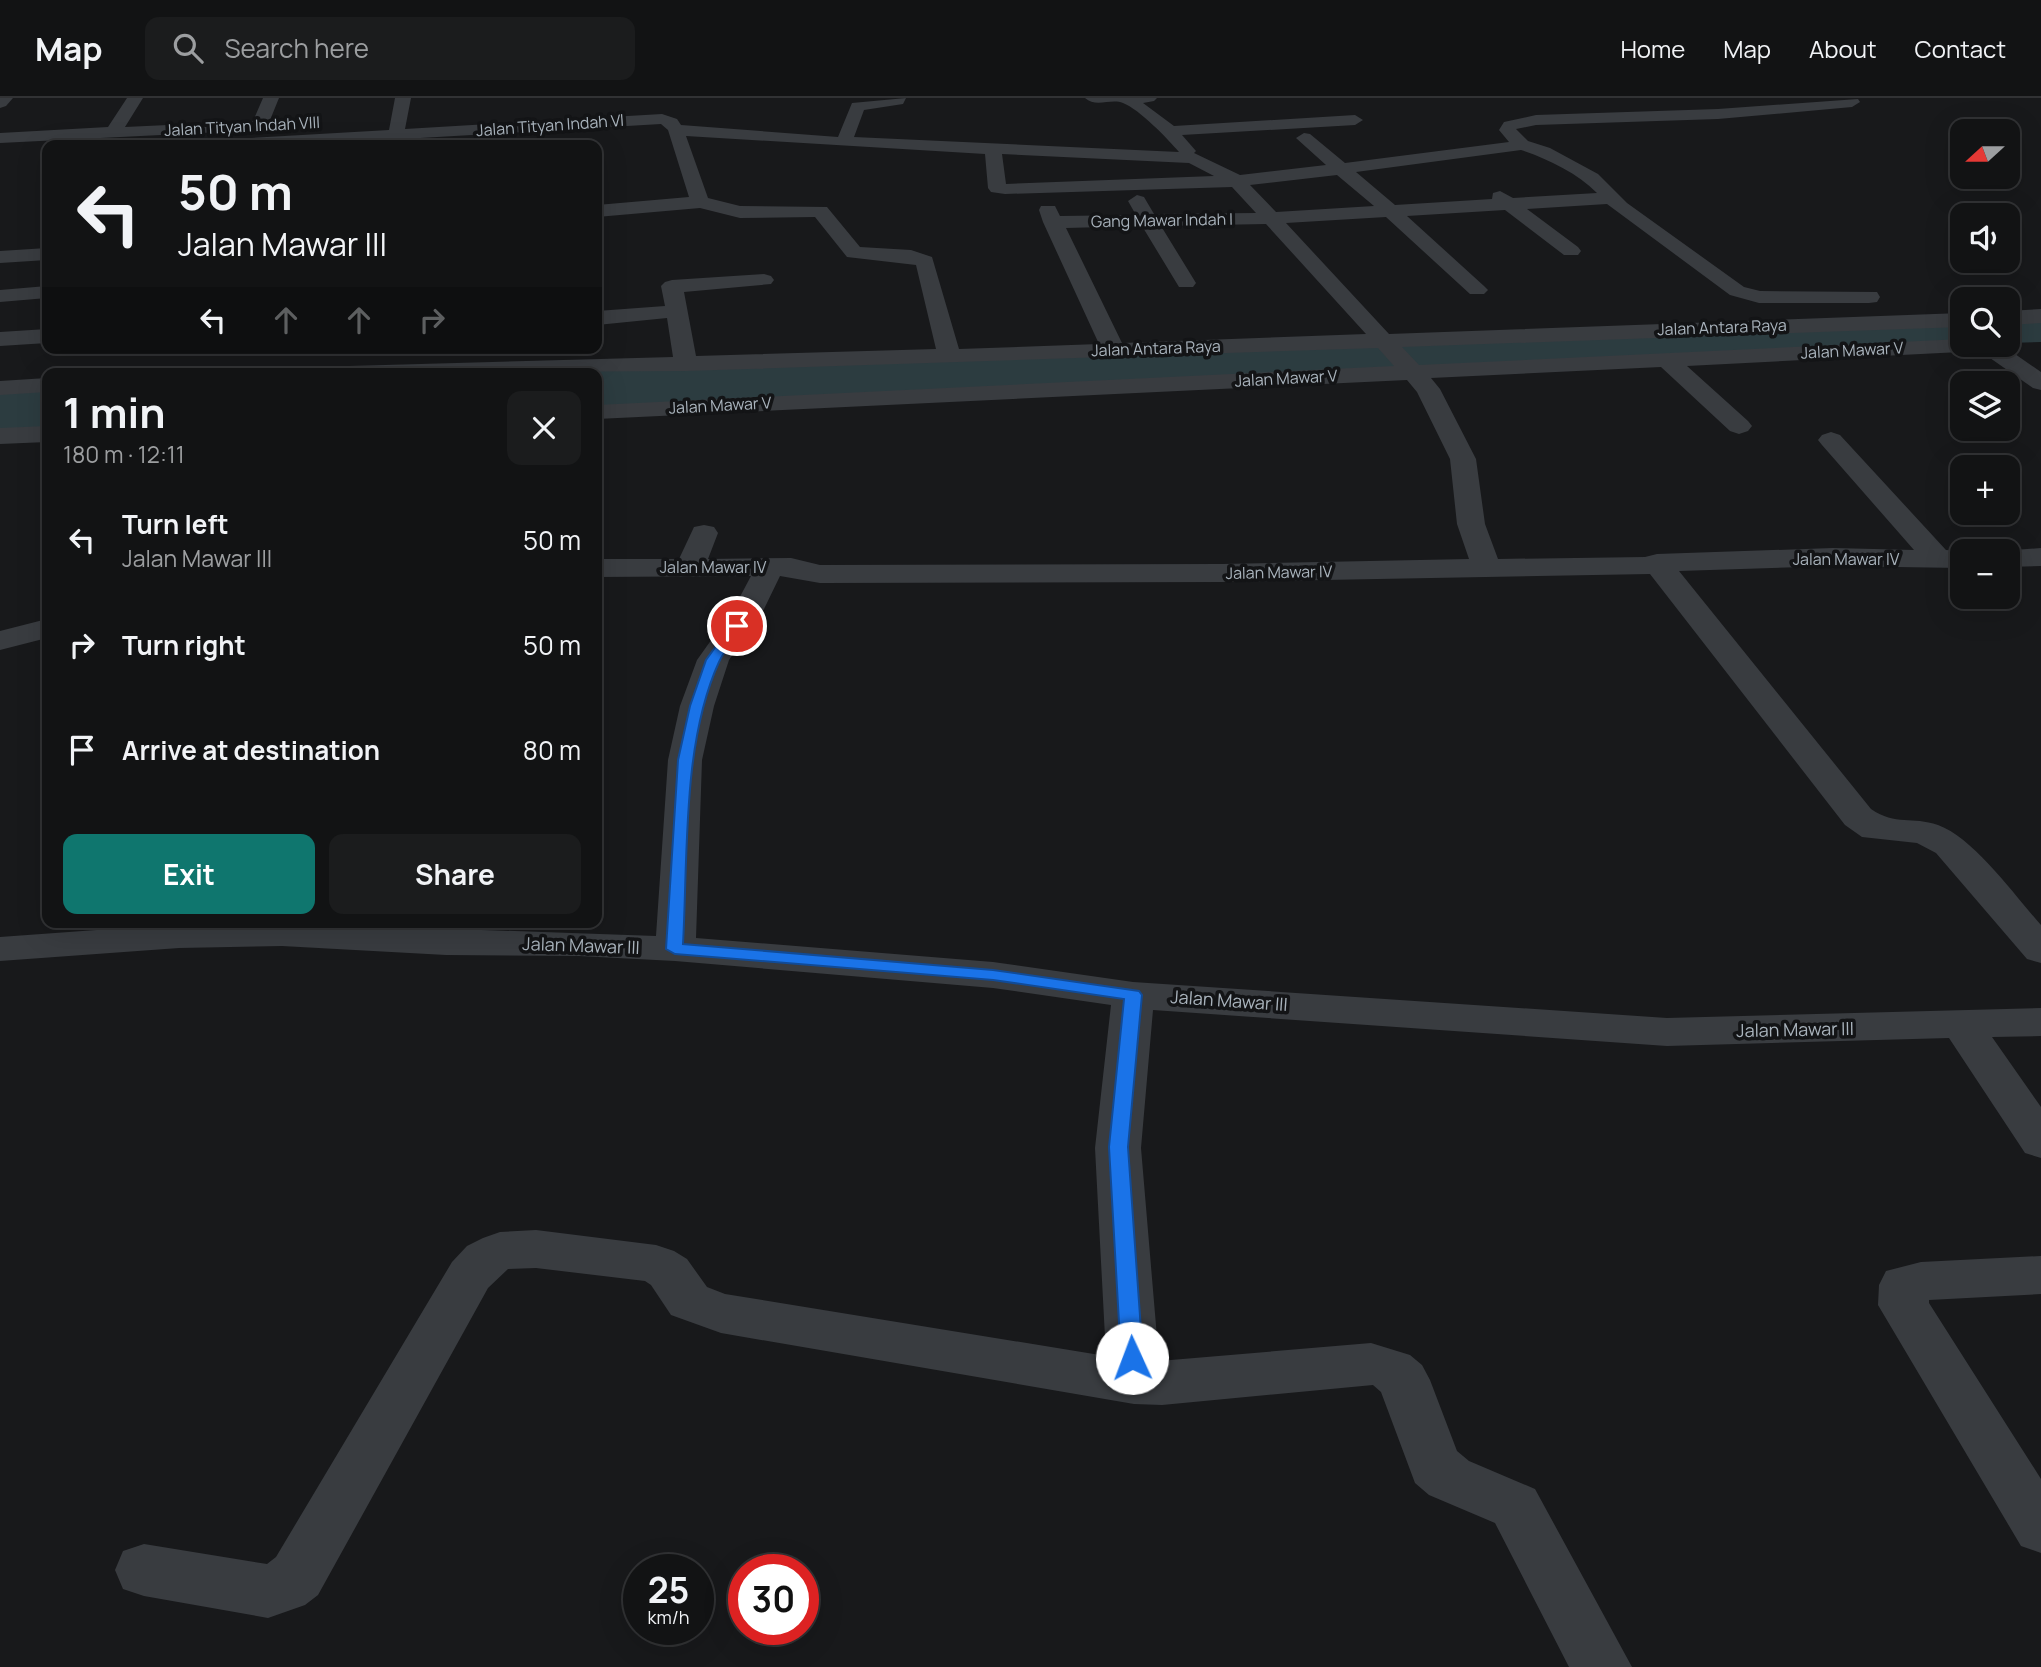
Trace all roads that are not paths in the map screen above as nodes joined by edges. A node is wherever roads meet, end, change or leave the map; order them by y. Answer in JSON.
{"nodes":[{"id":1,"x":5,"y":98,"type":"edge"},
{"id":2,"x":135,"y":98,"type":"edge"},
{"id":3,"x":271,"y":98,"type":"edge"},
{"id":4,"x":403,"y":98,"type":"edge"},
{"id":5,"x":898,"y":98,"type":"edge"},
{"id":6,"x":1093,"y":98,"type":"edge"},
{"id":7,"x":1149,"y":98,"type":"edge"},
{"id":8,"x":1665,"y":98,"type":"edge"},
{"id":9,"x":1128,"y":99,"type":"edge"},
{"id":10,"x":1601,"y":100,"type":"dead end"},
{"id":11,"x":1852,"y":102,"type":"dead end"},
{"id":12,"x":0,"y":103,"type":"edge"},
{"id":13,"x":564,"y":108,"type":"dead end"},
{"id":14,"x":1691,"y":115,"type":"junction"},
{"id":15,"x":407,"y":117,"type":"junction"},
{"id":16,"x":539,"y":117,"type":"junction"},
{"id":17,"x":1629,"y":117,"type":"junction"},
{"id":18,"x":1354,"y":120,"type":"dead end"},
{"id":19,"x":344,"y":121,"type":"dead end"},
{"id":20,"x":669,"y":125,"type":"junction"},
{"id":21,"x":1170,"y":131,"type":"junction"},
{"id":22,"x":113,"y":132,"type":"junction"},
{"id":23,"x":0,"y":138,"type":"edge"},
{"id":24,"x":1304,"y":138,"type":"dead end"},
{"id":25,"x":395,"y":140,"type":"edge"},
{"id":26,"x":539,"y":140,"type":"edge"},
{"id":27,"x":844,"y":142,"type":"junction"},
{"id":28,"x":1522,"y":145,"type":"junction"},
{"id":29,"x":993,"y":148,"type":"junction"},
{"id":30,"x":1118,"y":155,"type":"junction"},
{"id":31,"x":1444,"y":157,"type":"junction"},
{"id":32,"x":1192,"y":158,"type":"junction"},
{"id":33,"x":1342,"y":170,"type":"junction"},
{"id":34,"x":1464,"y":172,"type":"dead end"},
{"id":35,"x":1237,"y":181,"type":"junction"},
{"id":36,"x":1126,"y":184,"type":"junction"},
{"id":37,"x":1485,"y":187,"type":"dead end"},
{"id":38,"x":1612,"y":198,"type":"junction"},
{"id":39,"x":700,"y":202,"type":"junction"},
{"id":40,"x":1506,"y":202,"type":"junction"},
{"id":41,"x":1390,"y":210,"type":"junction"},
{"id":42,"x":602,"y":211,"type":"edge"},
{"id":43,"x":1271,"y":218,"type":"junction"},
{"id":44,"x":1150,"y":219,"type":"junction"},
{"id":45,"x":1571,"y":251,"type":"dead end"},
{"id":46,"x":42,"y":254,"type":"edge"},
{"id":47,"x":0,"y":257,"type":"edge"},
{"id":48,"x":764,"y":280,"type":"dead end"},
{"id":49,"x":1186,"y":283,"type":"dead end"},
{"id":50,"x":672,"y":286,"type":"junction"},
{"id":51,"x":647,"y":289,"type":"dead end"},
{"id":52,"x":1477,"y":290,"type":"dead end"},
{"id":53,"x":42,"y":292,"type":"edge"},
{"id":54,"x":0,"y":296,"type":"edge"},
{"id":55,"x":1891,"y":297,"type":"dead end"},
{"id":56,"x":677,"y":311,"type":"junction"},
{"id":57,"x":2041,"y":316,"type":"edge"},
{"id":58,"x":2020,"y":317,"type":"edge"},
{"id":59,"x":602,"y":318,"type":"edge"},
{"id":60,"x":1950,"y":322,"type":"edge"},
{"id":61,"x":42,"y":336,"type":"edge"},
{"id":62,"x":0,"y":339,"type":"edge"},
{"id":63,"x":1382,"y":339,"type":"junction"},
{"id":64,"x":1950,"y":346,"type":"edge"},
{"id":65,"x":1112,"y":349,"type":"junction"},
{"id":66,"x":950,"y":356,"type":"junction"},
{"id":67,"x":2004,"y":357,"type":"edge"},
{"id":68,"x":379,"y":360,"type":"edge"},
{"id":69,"x":1667,"y":360,"type":"junction"},
{"id":70,"x":686,"y":364,"type":"junction"},
{"id":71,"x":361,"y":368,"type":"edge"},
{"id":72,"x":1412,"y":372,"type":"junction"},
{"id":73,"x":2041,"y":383,"type":"edge"},
{"id":74,"x":42,"y":386,"type":"edge"},
{"id":75,"x":0,"y":388,"type":"edge"},
{"id":76,"x":602,"y":412,"type":"edge"},
{"id":77,"x":1739,"y":426,"type":"dead end"},
{"id":78,"x":42,"y":434,"type":"edge"},
{"id":79,"x":0,"y":436,"type":"edge"},
{"id":80,"x":1831,"y":440,"type":"dead end"},
{"id":81,"x":704,"y":533,"type":"dead end"},
{"id":82,"x":2041,"y":557,"type":"edge"},
{"id":83,"x":2020,"y":558,"type":"edge"},
{"id":84,"x":1950,"y":560,"type":"edge"},
{"id":85,"x":1657,"y":563,"type":"junction"},
{"id":86,"x":1486,"y":566,"type":"junction"},
{"id":87,"x":770,"y":567,"type":"junction"},
{"id":88,"x":602,"y":568,"type":"edge"},
{"id":89,"x":690,"y":568,"type":"junction"},
{"id":90,"x":42,"y":629,"type":"edge"},
{"id":91,"x":0,"y":641,"type":"edge"},
{"id":92,"x":0,"y":949,"type":"edge"},
{"id":93,"x":675,"y":949,"type":"junction"},
{"id":94,"x":2041,"y":950,"type":"edge"},
{"id":95,"x":1133,"y":995,"type":"junction"},
{"id":96,"x":2041,"y":1022,"type":"edge"},
{"id":97,"x":1962,"y":1025,"type":"junction"},
{"id":98,"x":2041,"y":1142,"type":"edge"},
{"id":99,"x":2041,"y":1275,"type":"edge"},
{"id":100,"x":1134,"y":1382,"type":"junction"},
{"id":101,"x":2041,"y":1528,"type":"edge"},
{"id":102,"x":144,"y":1570,"type":"dead end"},
{"id":103,"x":1601,"y":1667,"type":"edge"}],
"edges":[{"from":1,"to":12,"type":"street"},
{"from":2,"to":22,"type":"street"},
{"from":3,"to":22,"type":"street","name":"Jalan Tityan Indah VIII"},
{"from":4,"to":15,"type":"street"},
{"from":5,"to":27,"type":"street"},
{"from":6,"to":9,"type":"street"},
{"from":7,"to":9,"type":"street"},
{"from":8,"to":14,"type":"street"},
{"from":9,"to":21,"type":"street"},
{"from":10,"to":17,"type":"street"},
{"from":11,"to":14,"type":"street"},
{"from":13,"to":16,"type":"street"},
{"from":14,"to":17,"type":"street"},
{"from":15,"to":19,"type":"street","name":"Jalan Tityan Indah VIII"},
{"from":15,"to":25,"type":"street"},
{"from":16,"to":20,"type":"street","name":"Jalan Tityan Indah Vl"},
{"from":16,"to":25,"type":"street","name":"Jalan Tityan Indah Vl"},
{"from":16,"to":26,"type":"street"},
{"from":17,"to":28,"type":"street"},
{"from":18,"to":21,"type":"street"},
{"from":20,"to":27,"type":"street","name":"Jalan Tityan Indah Vl"},
{"from":20,"to":39,"type":"street"},
{"from":21,"to":32,"type":"street"},
{"from":22,"to":23,"type":"street","name":"Jalan Tityan Indah VIII"},
{"from":24,"to":33,"type":"street"},
{"from":27,"to":29,"type":"street","name":"Jalan Tityan Indah Vl"},
{"from":28,"to":31,"type":"street"},
{"from":28,"to":38,"type":"street"},
{"from":29,"to":30,"type":"street","name":"Jalan Tityan Indah Vl"},
{"from":29,"to":36,"type":"street"},
{"from":30,"to":32,"type":"street","name":"Jalan Tityan Indah Vl"},
{"from":30,"to":36,"type":"street"},
{"from":31,"to":33,"type":"street"},
{"from":31,"to":34,"type":"street"},
{"from":32,"to":35,"type":"street"},
{"from":33,"to":35,"type":"street"},
{"from":33,"to":41,"type":"street"},
{"from":35,"to":36,"type":"street"},
{"from":35,"to":43,"type":"street"},
{"from":36,"to":44,"type":"street"},
{"from":37,"to":40,"type":"street"},
{"from":38,"to":40,"type":"street","name":"Gang Mawar Indah I"},
{"from":38,"to":55,"type":"street"},
{"from":39,"to":42,"type":"street"},
{"from":39,"to":66,"type":"street"},
{"from":40,"to":41,"type":"street","name":"Gang Mawar Indah I"},
{"from":40,"to":45,"type":"street"},
{"from":41,"to":43,"type":"street","name":"Gang Mawar Indah I"},
{"from":41,"to":52,"type":"street"},
{"from":43,"to":44,"type":"street","name":"Gang Mawar Indah I"},
{"from":43,"to":63,"type":"street"},
{"from":44,"to":49,"type":"street"},
{"from":44,"to":65,"type":"street","name":"Gang Mawar Indah I"},
{"from":46,"to":47,"type":"street"},
{"from":48,"to":50,"type":"street"},
{"from":50,"to":51,"type":"street"},
{"from":50,"to":56,"type":"street"},
{"from":53,"to":54,"type":"street"},
{"from":56,"to":59,"type":"street"},
{"from":56,"to":70,"type":"street"},
{"from":57,"to":58,"type":"street"},
{"from":60,"to":63,"type":"street","name":"Jalan Antara Raya"},
{"from":61,"to":62,"type":"street"},
{"from":63,"to":65,"type":"street","name":"Jalan Antara Raya"},
{"from":63,"to":72,"type":"street"},
{"from":64,"to":69,"type":"street","name":"Jalan Mawar V"},
{"from":65,"to":66,"type":"street","name":"Jalan Antara Raya"},
{"from":66,"to":70,"type":"street","name":"Jalan Antara Raya"},
{"from":67,"to":73,"type":"street"},
{"from":68,"to":70,"type":"street","name":"Jalan Antara Raya"},
{"from":68,"to":71,"type":"street","name":"Jalan Antara Raya"},
{"from":69,"to":72,"type":"street","name":"Jalan Mawar V"},
{"from":69,"to":77,"type":"street"},
{"from":72,"to":76,"type":"street","name":"Jalan Mawar V"},
{"from":72,"to":86,"type":"street"},
{"from":74,"to":75,"type":"street"},
{"from":78,"to":79,"type":"street"},
{"from":80,"to":84,"type":"street"},
{"from":81,"to":89,"type":"street"},
{"from":82,"to":83,"type":"street"},
{"from":84,"to":85,"type":"street","name":"Jalan Mawar IV"},
{"from":85,"to":86,"type":"street","name":"Jalan Mawar IV"},
{"from":85,"to":94,"type":"street"},
{"from":86,"to":87,"type":"street","name":"Jalan Mawar IV"},
{"from":87,"to":89,"type":"street","name":"Jalan Mawar IV"},
{"from":87,"to":93,"type":"street"},
{"from":88,"to":89,"type":"street","name":"Jalan Mawar IV"},
{"from":90,"to":91,"type":"street"},
{"from":92,"to":93,"type":"street","name":"Jalan Mawar III"},
{"from":93,"to":95,"type":"street","name":"Jalan Mawar III"},
{"from":95,"to":97,"type":"street","name":"Jalan Mawar III"},
{"from":95,"to":100,"type":"street"},
{"from":96,"to":97,"type":"street","name":"Jalan Mawar III"},
{"from":97,"to":98,"type":"street"},
{"from":99,"to":101,"type":"street"},
{"from":100,"to":102,"type":"street"},
{"from":100,"to":103,"type":"street"}]}
